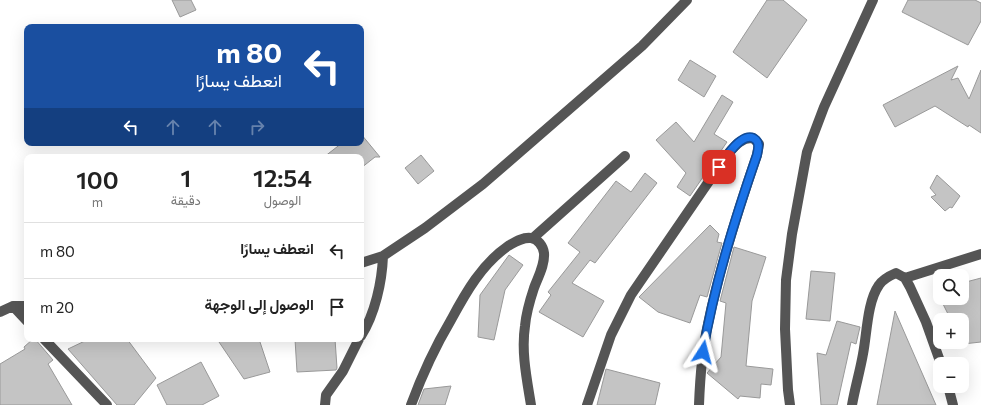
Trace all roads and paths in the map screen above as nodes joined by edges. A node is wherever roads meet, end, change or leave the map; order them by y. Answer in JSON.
{"nodes":[{"id":1,"x":687,"y":0,"type":"edge"},
{"id":2,"x":873,"y":0,"type":"edge"},
{"id":3,"x":625,"y":156,"type":"dead end"},
{"id":4,"x":533,"y":238,"type":"junction"},
{"id":5,"x":981,"y":254,"type":"edge"},
{"id":6,"x":383,"y":256,"type":"junction"},
{"id":7,"x":364,"y":262,"type":"edge"},
{"id":8,"x":905,"y":278,"type":"junction"},
{"id":9,"x":13,"y":306,"type":"junction"},
{"id":10,"x":24,"y":306,"type":"edge"},
{"id":11,"x":0,"y":312,"type":"edge"},
{"id":12,"x":24,"y":318,"type":"edge"},
{"id":13,"x":364,"y":331,"type":"edge"},
{"id":14,"x":47,"y":342,"type":"edge"},
{"id":15,"x":358,"y":342,"type":"edge"},
{"id":16,"x":938,"y":357,"type":"edge"},
{"id":17,"x":950,"y":393,"type":"edge"},
{"id":18,"x":107,"y":405,"type":"edge"},
{"id":19,"x":325,"y":405,"type":"edge"},
{"id":20,"x":411,"y":405,"type":"edge"},
{"id":21,"x":531,"y":405,"type":"edge"},
{"id":22,"x":587,"y":405,"type":"edge"},
{"id":23,"x":699,"y":405,"type":"edge"},
{"id":24,"x":790,"y":405,"type":"edge"},
{"id":25,"x":852,"y":405,"type":"edge"},
{"id":26,"x":953,"y":405,"type":"edge"}],
"edges":[{"from":1,"to":6,"type":"street"},
{"from":2,"to":24,"type":"street"},
{"from":3,"to":4,"type":"street"},
{"from":4,"to":20,"type":"street"},
{"from":4,"to":21,"type":"street"},
{"from":5,"to":8,"type":"street"},
{"from":6,"to":7,"type":"street"},
{"from":6,"to":13,"type":"street"},
{"from":8,"to":16,"type":"street"},
{"from":8,"to":25,"type":"street"},
{"from":9,"to":10,"type":"street"},
{"from":9,"to":11,"type":"street"},
{"from":9,"to":12,"type":"street"},
{"from":14,"to":18,"type":"street"},
{"from":15,"to":19,"type":"street"},
{"from":17,"to":26,"type":"street"},
{"from":22,"to":23,"type":"street"}]}
